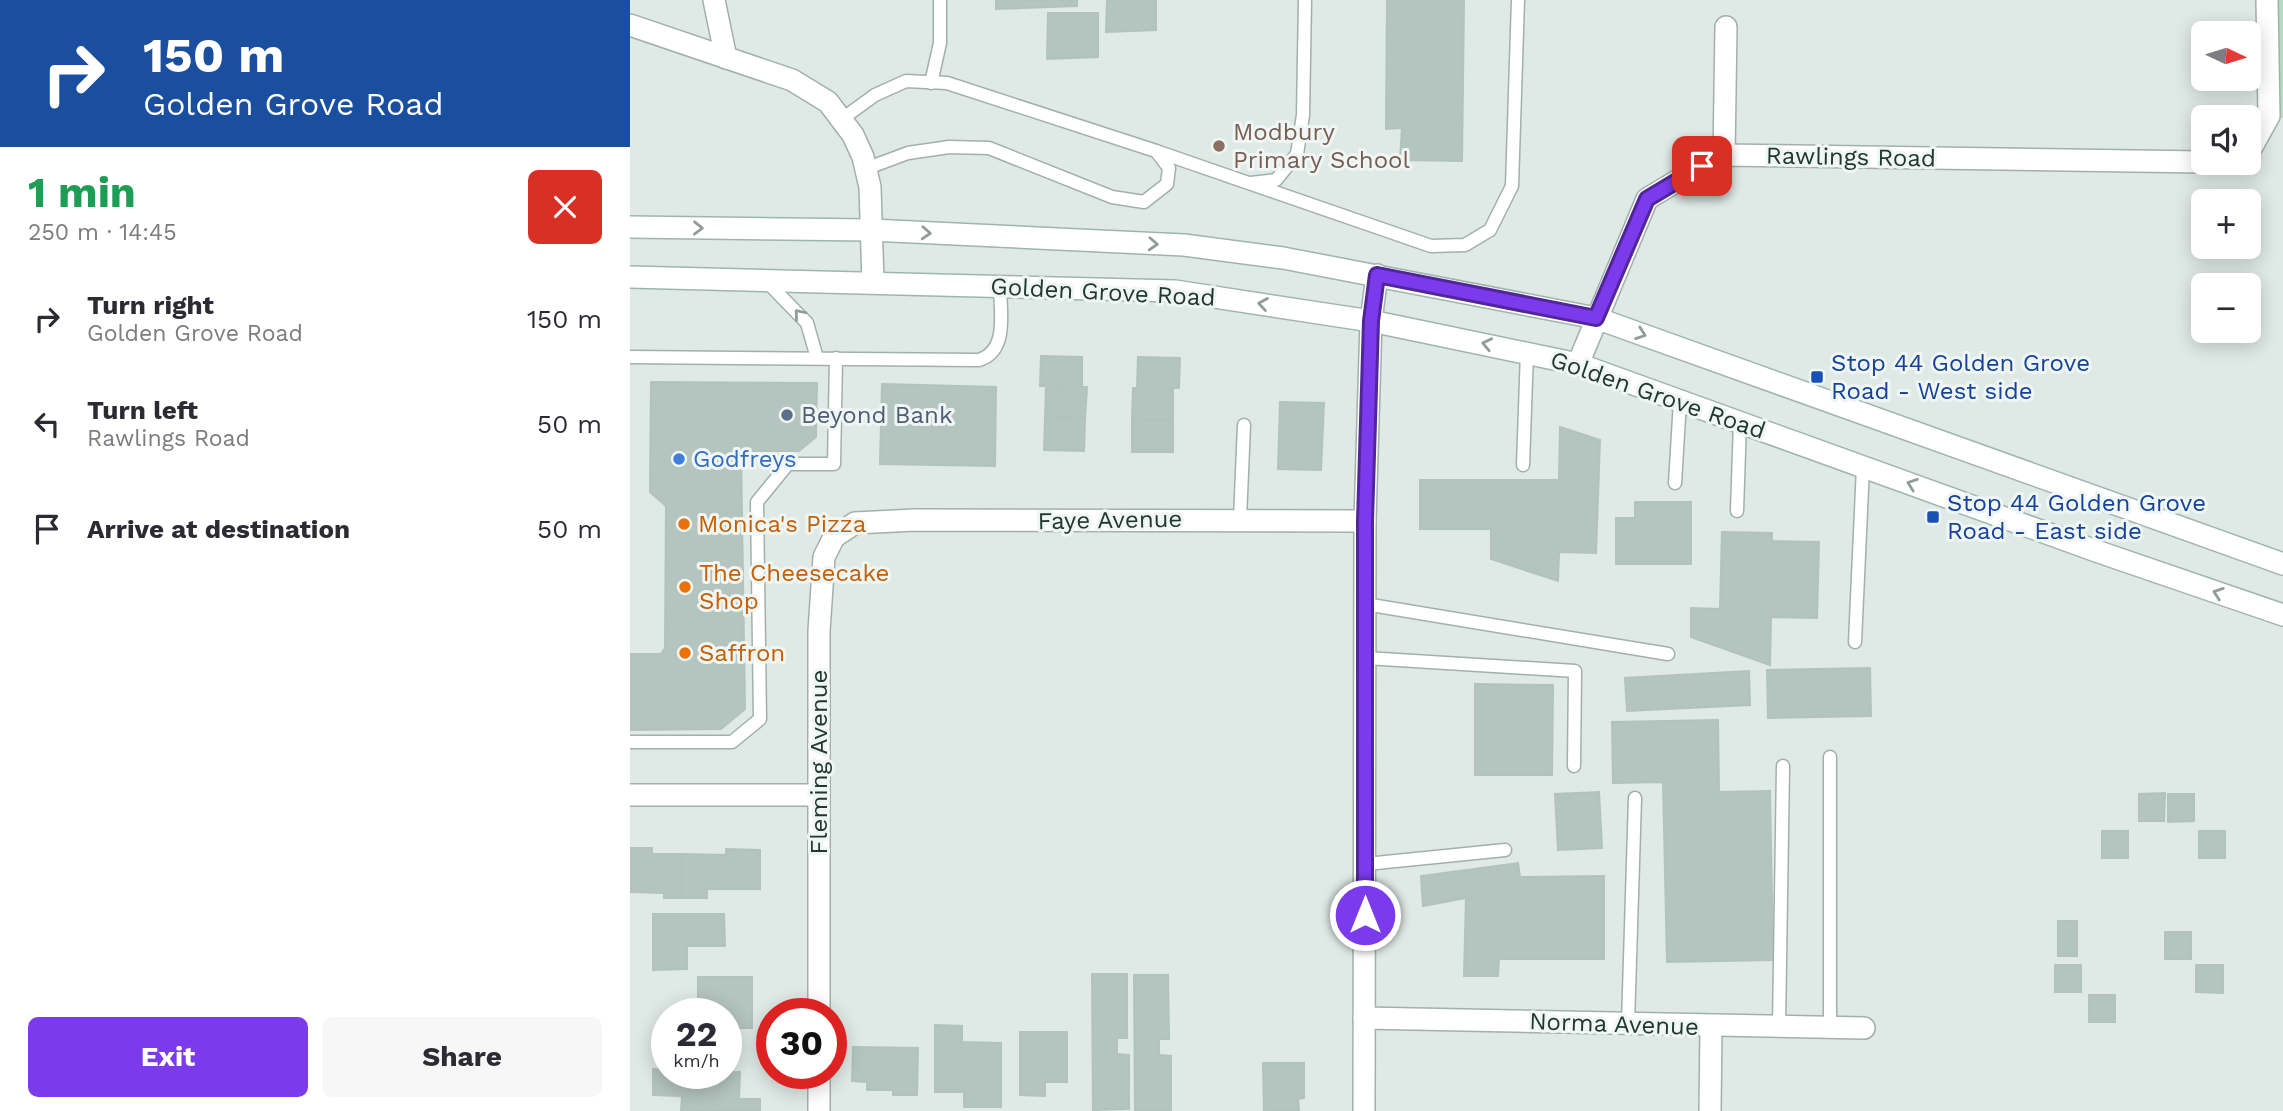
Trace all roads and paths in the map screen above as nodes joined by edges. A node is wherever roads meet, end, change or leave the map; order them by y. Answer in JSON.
{"nodes":[{"id":1,"x":714,"y":0,"type":"edge"},
{"id":2,"x":940,"y":0,"type":"edge"},
{"id":3,"x":1305,"y":0,"type":"edge"},
{"id":4,"x":1517,"y":0,"type":"edge"},
{"id":5,"x":2267,"y":0,"type":"edge"},
{"id":6,"x":630,"y":25,"type":"edge"},
{"id":7,"x":1726,"y":27,"type":"dead end"},
{"id":8,"x":726,"y":58,"type":"junction"},
{"id":9,"x":931,"y":83,"type":"junction"},
{"id":10,"x":842,"y":119,"type":"junction"},
{"id":11,"x":2261,"y":130,"type":"edge"},
{"id":12,"x":1156,"y":151,"type":"junction"},
{"id":13,"x":1724,"y":156,"type":"junction"},
{"id":14,"x":2191,"y":162,"type":"edge"},
{"id":15,"x":865,"y":169,"type":"junction"},
{"id":16,"x":1248,"y":183,"type":"junction"},
{"id":17,"x":630,"y":228,"type":"edge"},
{"id":18,"x":871,"y":230,"type":"junction"},
{"id":19,"x":1377,"y":275,"type":"junction"},
{"id":20,"x":630,"y":277,"type":"edge"},
{"id":21,"x":765,"y":281,"type":"junction"},
{"id":22,"x":873,"y":284,"type":"junction"},
{"id":23,"x":1000,"y":285,"type":"junction"},
{"id":24,"x":1596,"y":318,"type":"junction"},
{"id":25,"x":1371,"y":321,"type":"junction"},
{"id":26,"x":1527,"y":352,"type":"junction"},
{"id":27,"x":630,"y":357,"type":"edge"},
{"id":28,"x":817,"y":358,"type":"junction"},
{"id":29,"x":836,"y":358,"type":"junction"},
{"id":30,"x":1578,"y":364,"type":"junction"},
{"id":31,"x":1680,"y":401,"type":"junction"},
{"id":32,"x":1740,"y":422,"type":"junction"},
{"id":33,"x":1244,"y":425,"type":"dead end"},
{"id":34,"x":1522,"y":466,"type":"dead end"},
{"id":35,"x":1863,"y":467,"type":"junction"},
{"id":36,"x":1675,"y":483,"type":"dead end"},
{"id":37,"x":1737,"y":511,"type":"dead end"},
{"id":38,"x":1240,"y":519,"type":"junction"},
{"id":39,"x":1365,"y":521,"type":"junction"},
{"id":40,"x":855,"y":523,"type":"joint"},
{"id":41,"x":2283,"y":565,"type":"edge"},
{"id":42,"x":1365,"y":604,"type":"junction"},
{"id":43,"x":2283,"y":615,"type":"edge"},
{"id":44,"x":1855,"y":642,"type":"dead end"},
{"id":45,"x":1668,"y":654,"type":"dead end"},
{"id":46,"x":1366,"y":658,"type":"junction"},
{"id":47,"x":630,"y":742,"type":"edge"},
{"id":48,"x":1830,"y":757,"type":"dead end"},
{"id":49,"x":1574,"y":766,"type":"dead end"},
{"id":50,"x":1783,"y":766,"type":"dead end"},
{"id":51,"x":630,"y":794,"type":"edge"},
{"id":52,"x":818,"y":795,"type":"junction"},
{"id":53,"x":1635,"y":798,"type":"dead end"},
{"id":54,"x":1505,"y":850,"type":"dead end"},
{"id":55,"x":1366,"y":863,"type":"junction"},
{"id":56,"x":819,"y":998,"type":"edge"},
{"id":57,"x":1364,"y":1018,"type":"junction"},
{"id":58,"x":1628,"y":1024,"type":"junction"},
{"id":59,"x":1711,"y":1027,"type":"junction"},
{"id":60,"x":1779,"y":1027,"type":"junction"},
{"id":61,"x":1830,"y":1028,"type":"junction"},
{"id":62,"x":1864,"y":1028,"type":"dead end"},
{"id":63,"x":819,"y":1089,"type":"edge"},
{"id":64,"x":819,"y":1111,"type":"edge"},
{"id":65,"x":1364,"y":1111,"type":"edge"},
{"id":66,"x":1710,"y":1111,"type":"edge"}],
"edges":[{"from":1,"to":8,"type":"street"},
{"from":2,"to":9,"type":"lane"},
{"from":3,"to":16,"type":"lane"},
{"from":4,"to":16,"type":"lane"},
{"from":5,"to":11,"type":"street"},
{"from":6,"to":8,"type":"street"},
{"from":7,"to":13,"type":"street"},
{"from":8,"to":10,"type":"street"},
{"from":9,"to":10,"type":"lane"},
{"from":9,"to":12,"type":"lane"},
{"from":10,"to":15,"type":"street"},
{"from":12,"to":15,"type":"lane"},
{"from":12,"to":16,"type":"lane"},
{"from":13,"to":14,"type":"street","name":"Rawlings Road"},
{"from":13,"to":24,"type":"street","name":"Rawlings Road"},
{"from":15,"to":18,"type":"street"},
{"from":17,"to":18,"type":"street","name":"Golden Grove Road","one_way":true},
{"from":18,"to":19,"type":"street","name":"Golden Grove Road","one_way":true},
{"from":18,"to":22,"type":"street"},
{"from":19,"to":24,"type":"street","name":"Golden Grove Road"},
{"from":19,"to":25,"type":"street"},
{"from":20,"to":21,"type":"street","name":"Golden Grove Road"},
{"from":21,"to":22,"type":"street","name":"Golden Grove Road"},
{"from":28,"to":21,"type":"lane","one_way":true},
{"from":22,"to":23,"type":"street","name":"Golden Grove Road"},
{"from":25,"to":23,"type":"street","name":"Golden Grove Road","one_way":true},
{"from":23,"to":29,"type":"lane"},
{"from":24,"to":30,"type":"street","name":"Rawlings Road"},
{"from":24,"to":41,"type":"street","name":"Golden Grove Road","one_way":true},
{"from":26,"to":25,"type":"street","name":"Golden Grove Road","one_way":true},
{"from":25,"to":39,"type":"street"},
{"from":26,"to":30,"type":"street","name":"Golden Grove Road"},
{"from":26,"to":34,"type":"lane"},
{"from":27,"to":28,"type":"lane"},
{"from":28,"to":29,"type":"lane"},
{"from":29,"to":47,"type":"lane"},
{"from":30,"to":31,"type":"street","name":"Golden Grove Road"},
{"from":31,"to":32,"type":"street","name":"Golden Grove Road"},
{"from":31,"to":36,"type":"lane"},
{"from":32,"to":35,"type":"street","name":"Golden Grove Road"},
{"from":32,"to":37,"type":"lane"},
{"from":33,"to":38,"type":"lane"},
{"from":43,"to":35,"type":"street","name":"Golden Grove Road","one_way":true},
{"from":35,"to":44,"type":"lane"},
{"from":38,"to":39,"type":"street","name":"Faye Avenue"},
{"from":38,"to":40,"type":"street","name":"Faye Avenue"},
{"from":39,"to":42,"type":"street"},
{"from":40,"to":52,"type":"street","name":"Fleming Avenue"},
{"from":42,"to":45,"type":"lane"},
{"from":42,"to":46,"type":"street"},
{"from":46,"to":49,"type":"lane"},
{"from":46,"to":55,"type":"street"},
{"from":48,"to":61,"type":"lane"},
{"from":50,"to":60,"type":"lane"},
{"from":51,"to":52,"type":"street"},
{"from":52,"to":56,"type":"street","name":"Fleming Avenue"},
{"from":53,"to":58,"type":"lane"},
{"from":54,"to":55,"type":"lane"},
{"from":55,"to":57,"type":"street"},
{"from":57,"to":58,"type":"street","name":"Norma Avenue"},
{"from":57,"to":65,"type":"street"},
{"from":58,"to":59,"type":"street","name":"Norma Avenue"},
{"from":59,"to":60,"type":"street","name":"Norma Avenue"},
{"from":59,"to":66,"type":"street"},
{"from":60,"to":61,"type":"street","name":"Norma Avenue"},
{"from":61,"to":62,"type":"street","name":"Norma Avenue"},
{"from":63,"to":64,"type":"street"}]}
